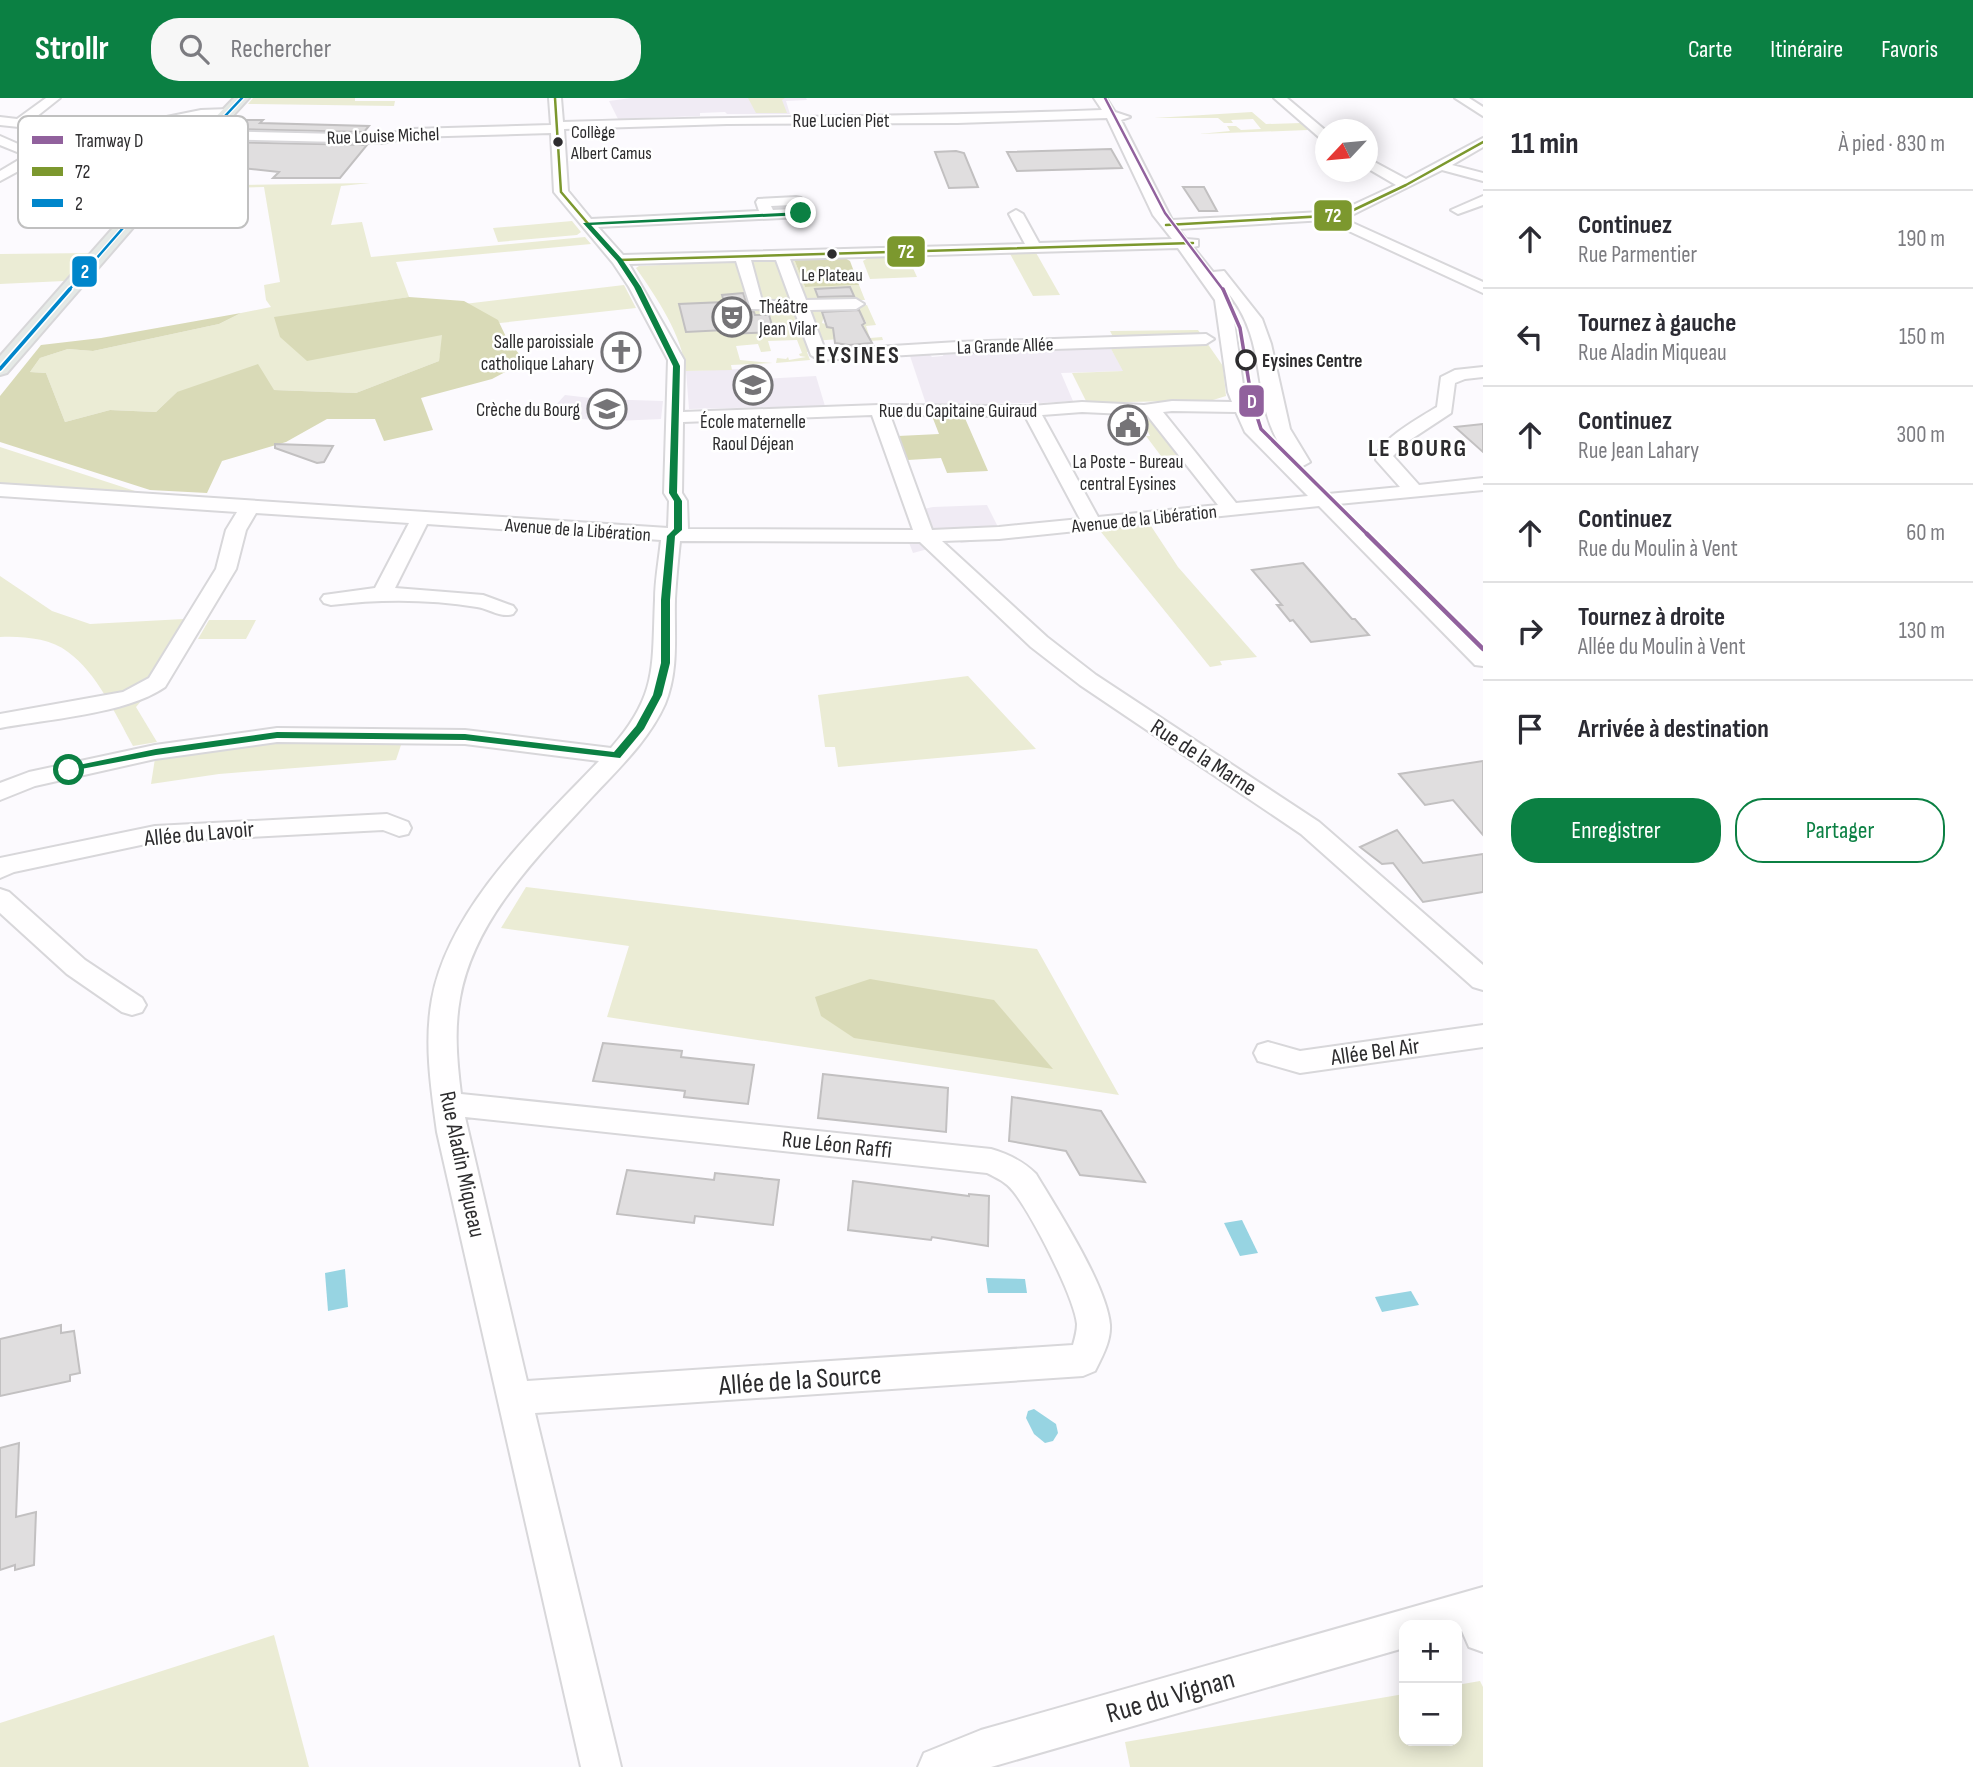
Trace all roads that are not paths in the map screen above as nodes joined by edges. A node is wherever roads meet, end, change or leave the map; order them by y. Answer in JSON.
{"nodes":[{"id":1,"x":54,"y":98,"type":"edge"},
{"id":2,"x":242,"y":98,"type":"edge"},
{"id":3,"x":555,"y":98,"type":"edge"},
{"id":4,"x":1100,"y":98,"type":"edge"},
{"id":5,"x":1110,"y":98,"type":"edge"},
{"id":6,"x":1280,"y":98,"type":"edge"},
{"id":7,"x":1461,"y":98,"type":"edge"},
{"id":8,"x":1483,"y":112,"type":"edge"},
{"id":9,"x":229,"y":113,"type":"junction"},
{"id":10,"x":30,"y":116,"type":"edge"},
{"id":11,"x":182,"y":116,"type":"edge"},
{"id":12,"x":226,"y":116,"type":"edge"},
{"id":13,"x":1117,"y":116,"type":"junction"},
{"id":14,"x":0,"y":121,"type":"edge"},
{"id":15,"x":18,"y":123,"type":"edge"},
{"id":16,"x":557,"y":128,"type":"junction"},
{"id":17,"x":1315,"y":128,"type":"edge"},
{"id":18,"x":248,"y":136,"type":"edge"},
{"id":19,"x":0,"y":140,"type":"edge"},
{"id":20,"x":1483,"y":142,"type":"edge"},
{"id":21,"x":18,"y":147,"type":"edge"},
{"id":22,"x":18,"y":166,"type":"edge"},
{"id":23,"x":1441,"y":166,"type":"junction"},
{"id":24,"x":1378,"y":168,"type":"edge"},
{"id":25,"x":0,"y":177,"type":"edge"},
{"id":26,"x":1483,"y":177,"type":"edge"},
{"id":27,"x":1406,"y":185,"type":"junction"},
{"id":28,"x":1483,"y":200,"type":"edge"},
{"id":29,"x":1458,"y":210,"type":"dead end"},
{"id":30,"x":1016,"y":214,"type":"dead end"},
{"id":31,"x":768,"y":215,"type":"dead end"},
{"id":32,"x":1329,"y":217,"type":"junction"},
{"id":33,"x":586,"y":223,"type":"junction"},
{"id":34,"x":1173,"y":225,"type":"junction"},
{"id":35,"x":125,"y":228,"type":"edge"},
{"id":36,"x":1187,"y":243,"type":"junction"},
{"id":37,"x":1034,"y":248,"type":"junction"},
{"id":38,"x":782,"y":254,"type":"junction"},
{"id":39,"x":742,"y":255,"type":"junction"},
{"id":40,"x":619,"y":260,"type":"junction"},
{"id":41,"x":1483,"y":288,"type":"edge"},
{"id":42,"x":856,"y":303,"type":"dead end"},
{"id":43,"x":801,"y":305,"type":"junction"},
{"id":44,"x":1206,"y":339,"type":"dead end"},
{"id":45,"x":814,"y":340,"type":"joint"},
{"id":46,"x":0,"y":369,"type":"edge"},
{"id":47,"x":1483,"y":372,"type":"edge"},
{"id":48,"x":1240,"y":407,"type":"junction"},
{"id":49,"x":879,"y":410,"type":"junction"},
{"id":50,"x":1152,"y":410,"type":"junction"},
{"id":51,"x":1031,"y":411,"type":"junction"},
{"id":52,"x":676,"y":417,"type":"junction"},
{"id":53,"x":1483,"y":484,"type":"edge"},
{"id":54,"x":0,"y":489,"type":"edge"},
{"id":55,"x":1414,"y":491,"type":"junction"},
{"id":56,"x":1331,"y":499,"type":"junction"},
{"id":57,"x":250,"y":506,"type":"junction"},
{"id":58,"x":1231,"y":509,"type":"junction"},
{"id":59,"x":421,"y":518,"type":"junction"},
{"id":60,"x":1092,"y":524,"type":"junction"},
{"id":61,"x":671,"y":536,"type":"junction"},
{"id":62,"x":925,"y":536,"type":"junction"},
{"id":63,"x":382,"y":593,"type":"junction"},
{"id":64,"x":331,"y":599,"type":"dead end"},
{"id":65,"x":506,"y":610,"type":"dead end"},
{"id":66,"x":1476,"y":630,"type":"edge"},
{"id":67,"x":1483,"y":660,"type":"edge"},
{"id":68,"x":0,"y":721,"type":"edge"},
{"id":69,"x":617,"y":756,"type":"junction"},
{"id":70,"x":0,"y":792,"type":"edge"},
{"id":71,"x":399,"y":828,"type":"dead end"},
{"id":72,"x":0,"y":869,"type":"edge"},
{"id":73,"x":0,"y":898,"type":"edge"},
{"id":74,"x":1483,"y":980,"type":"edge"},
{"id":75,"x":132,"y":1005,"type":"dead end"},
{"id":76,"x":1483,"y":1036,"type":"edge"},
{"id":77,"x":1268,"y":1053,"type":"dead end"},
{"id":78,"x":448,"y":1104,"type":"junction"},
{"id":79,"x":1083,"y":1360,"type":"joint"},
{"id":80,"x":517,"y":1398,"type":"junction"},
{"id":81,"x":1479,"y":1616,"type":"edge"},
{"id":82,"x":1452,"y":1620,"type":"edge"},
{"id":83,"x":1399,"y":1630,"type":"edge"},
{"id":84,"x":601,"y":1767,"type":"edge"},
{"id":85,"x":938,"y":1767,"type":"edge"}],
"edges":[{"from":1,"to":10,"type":"street"},
{"from":2,"to":9,"type":"main road"},
{"from":3,"to":16,"type":"street"},
{"from":4,"to":13,"type":"street"},
{"from":5,"to":13,"type":"street"},
{"from":6,"to":17,"type":"street"},
{"from":7,"to":8,"type":"street"},
{"from":9,"to":11,"type":"street"},
{"from":9,"to":12,"type":"main road"},
{"from":13,"to":16,"type":"street","name":"Rue Lucien Piet"},
{"from":13,"to":34,"type":"street"},
{"from":14,"to":15,"type":"street"},
{"from":16,"to":18,"type":"street","name":"Rue Louise Michel"},
{"from":16,"to":33,"type":"street"},
{"from":19,"to":21,"type":"street"},
{"from":20,"to":23,"type":"street"},
{"from":22,"to":25,"type":"street"},
{"from":23,"to":26,"type":"street"},
{"from":23,"to":27,"type":"street"},
{"from":24,"to":27,"type":"street"},
{"from":27,"to":32,"type":"street"},
{"from":28,"to":29,"type":"street"},
{"from":30,"to":37,"type":"street"},
{"from":31,"to":33,"type":"street"},
{"from":32,"to":34,"type":"street"},
{"from":32,"to":41,"type":"street"},
{"from":33,"to":40,"type":"street"},
{"from":34,"to":36,"type":"street"},
{"from":35,"to":46,"type":"main road"},
{"from":36,"to":37,"type":"street"},
{"from":36,"to":48,"type":"street"},
{"from":36,"to":56,"type":"street"},
{"from":37,"to":38,"type":"street"},
{"from":38,"to":39,"type":"street"},
{"from":38,"to":43,"type":"street"},
{"from":39,"to":40,"type":"street"},
{"from":39,"to":43,"type":"street"},
{"from":40,"to":52,"type":"street"},
{"from":42,"to":43,"type":"street"},
{"from":43,"to":45,"type":"street"},
{"from":44,"to":45,"type":"street","name":"La Grande Allée"},
{"from":47,"to":55,"type":"street"},
{"from":48,"to":50,"type":"street","name":"Rue du Capitaine Guiraud"},
{"from":48,"to":56,"type":"street"},
{"from":49,"to":51,"type":"street","name":"Rue du Capitaine Guiraud"},
{"from":49,"to":52,"type":"street","name":"Rue du Capitaine Guiraud"},
{"from":49,"to":62,"type":"street"},
{"from":50,"to":51,"type":"street","name":"Rue du Capitaine Guiraud"},
{"from":50,"to":58,"type":"street"},
{"from":51,"to":60,"type":"street"},
{"from":52,"to":61,"type":"street","name":"Rue Aladin Miqueau"},
{"from":53,"to":55,"type":"street","name":"Avenue de la Libération"},
{"from":54,"to":57,"type":"street","name":"Avenue de la Libération"},
{"from":55,"to":56,"type":"street","name":"Avenue de la Libération"},
{"from":56,"to":58,"type":"street","name":"Avenue de la Libération"},
{"from":56,"to":66,"type":"street"},
{"from":56,"to":67,"type":"street"},
{"from":57,"to":59,"type":"street","name":"Avenue de la Libération"},
{"from":57,"to":68,"type":"street"},
{"from":58,"to":60,"type":"street","name":"Avenue de la Libération"},
{"from":59,"to":61,"type":"street","name":"Avenue de la Libération"},
{"from":59,"to":63,"type":"street"},
{"from":60,"to":62,"type":"street","name":"Avenue de la Libération"},
{"from":61,"to":62,"type":"street","name":"Avenue de la Libération"},
{"from":61,"to":69,"type":"street","name":"Rue Aladin Miqueau"},
{"from":62,"to":74,"type":"street","name":"Rue de la Marne"},
{"from":63,"to":64,"type":"street"},
{"from":63,"to":65,"type":"street"},
{"from":69,"to":70,"type":"street"},
{"from":69,"to":78,"type":"street","name":"Rue Aladin Miqueau"},
{"from":71,"to":72,"type":"street","name":"Allée du Lavoir"},
{"from":73,"to":75,"type":"street"},
{"from":76,"to":77,"type":"street","name":"Allée Bel Air"},
{"from":78,"to":79,"type":"street","name":"Rue Léon Raffi"},
{"from":78,"to":80,"type":"street","name":"Rue Aladin Miqueau"},
{"from":79,"to":80,"type":"street","name":"Allée de la Source"},
{"from":80,"to":84,"type":"street","name":"Rue Aladin Miqueau"},
{"from":81,"to":82,"type":"street"},
{"from":83,"to":85,"type":"street","name":"Rue du Vignan"}]}
